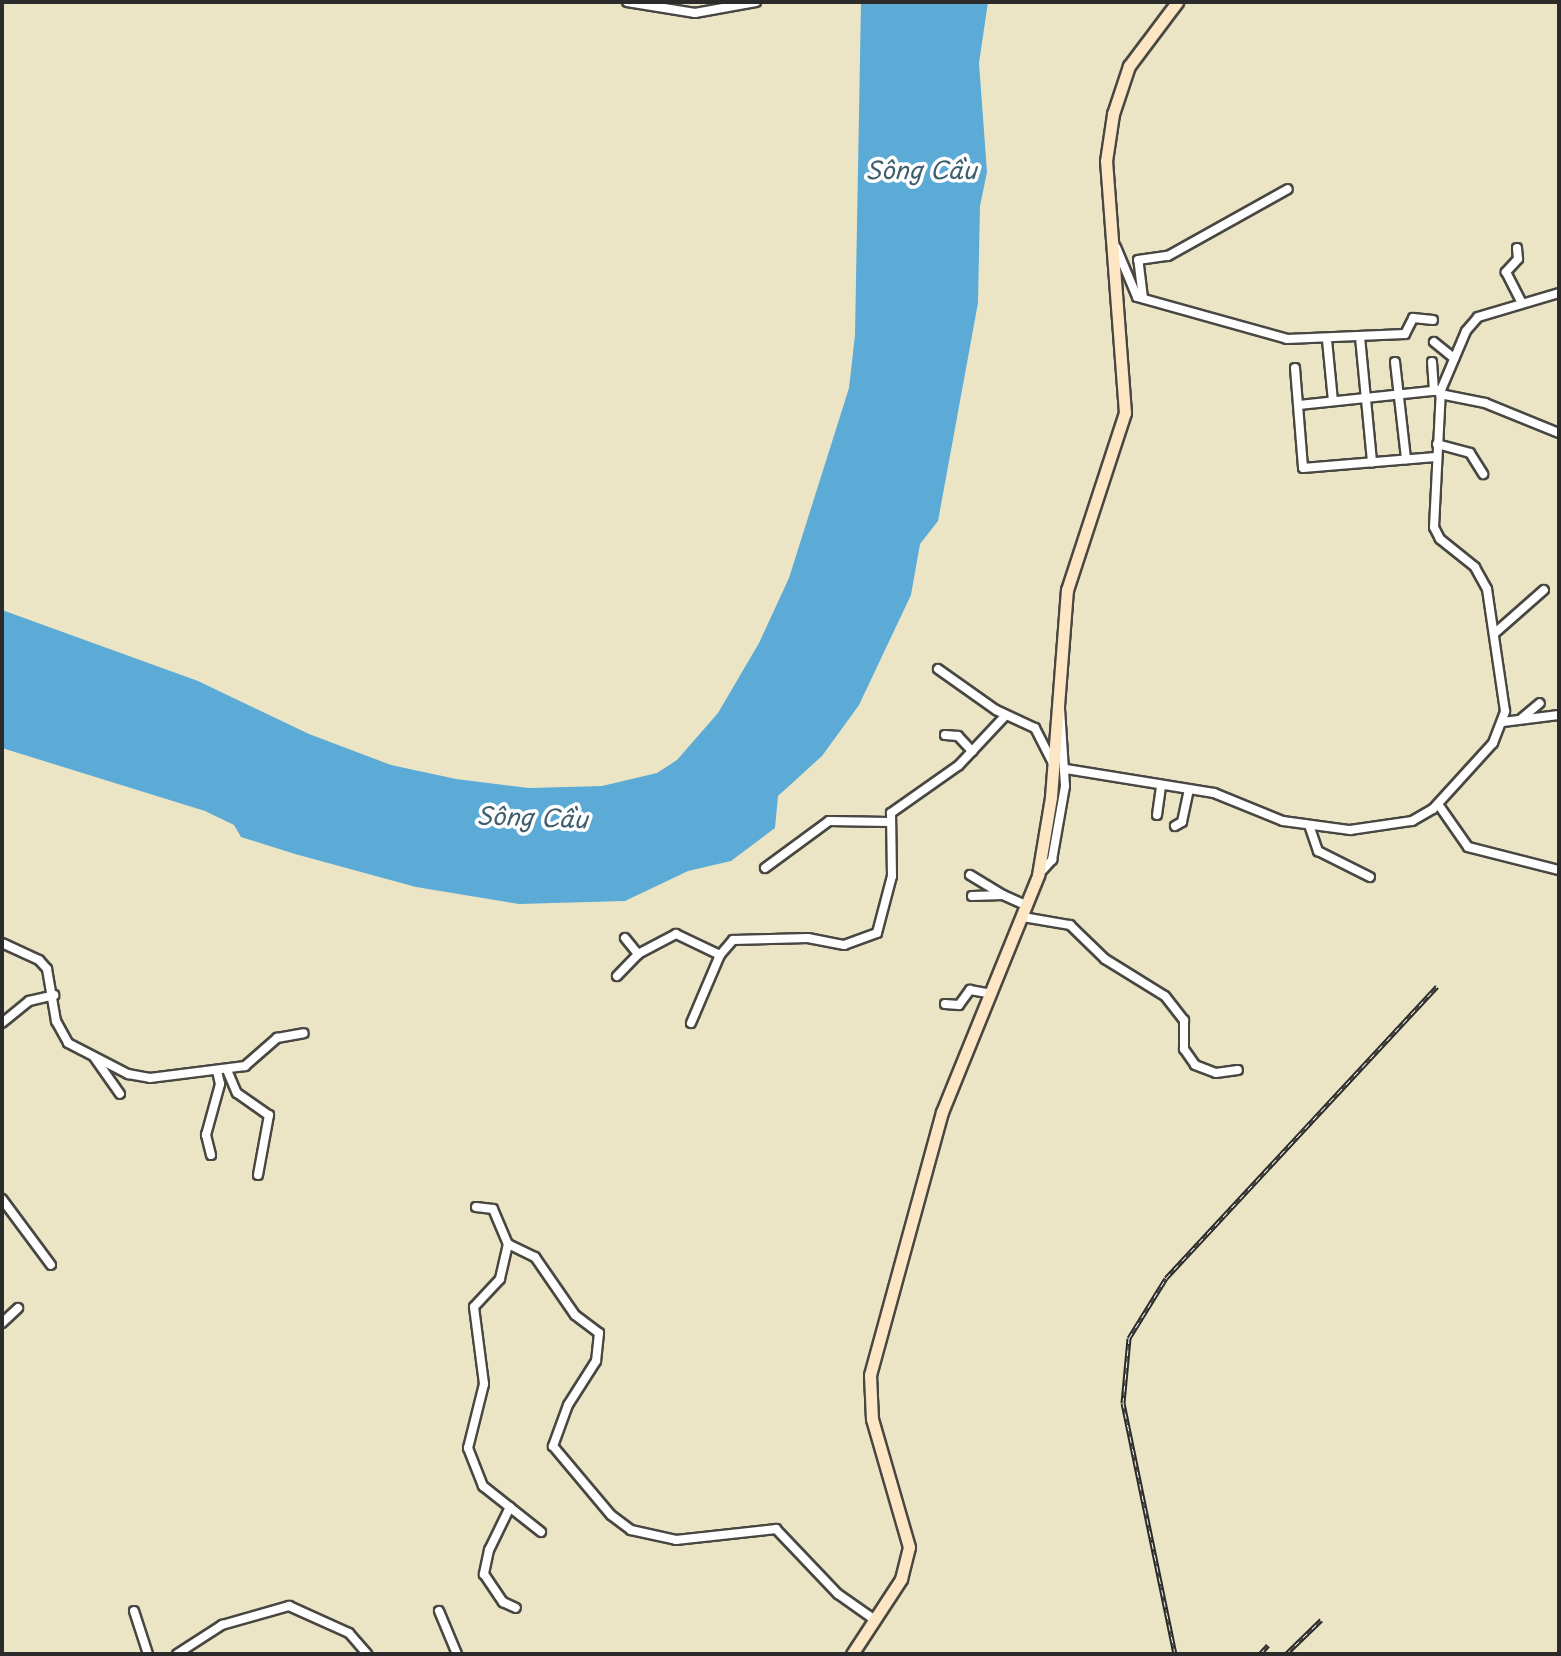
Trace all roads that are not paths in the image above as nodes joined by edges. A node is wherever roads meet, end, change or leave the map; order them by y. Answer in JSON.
{"nodes":[{"id":1,"x":627,"y":2,"type":"edge"},
{"id":2,"x":1177,"y":2,"type":"edge"},
{"id":3,"x":750,"y":3,"type":"edge"},
{"id":4,"x":668,"y":7,"type":"edge"},
{"id":5,"x":1288,"y":189,"type":"dead end"},
{"id":6,"x":1111,"y":231,"type":"junction"},
{"id":7,"x":1517,"y":248,"type":"dead end"},
{"id":8,"x":1559,"y":293,"type":"edge"},
{"id":9,"x":1143,"y":298,"type":"junction"},
{"id":10,"x":1522,"y":303,"type":"junction"},
{"id":11,"x":1433,"y":320,"type":"dead end"},
{"id":12,"x":1360,"y":337,"type":"junction"},
{"id":13,"x":1327,"y":340,"type":"junction"},
{"id":14,"x":1434,"y":342,"type":"dead end"},
{"id":15,"x":1454,"y":358,"type":"junction"},
{"id":16,"x":1395,"y":362,"type":"dead end"},
{"id":17,"x":1432,"y":362,"type":"dead end"},
{"id":18,"x":1295,"y":368,"type":"dead end"},
{"id":19,"x":1438,"y":391,"type":"junction"},
{"id":20,"x":1399,"y":395,"type":"junction"},
{"id":21,"x":1366,"y":398,"type":"junction"},
{"id":22,"x":1333,"y":401,"type":"junction"},
{"id":23,"x":1299,"y":405,"type":"junction"},
{"id":24,"x":1559,"y":433,"type":"edge"},
{"id":25,"x":1437,"y":444,"type":"junction"},
{"id":26,"x":1436,"y":457,"type":"junction"},
{"id":27,"x":1406,"y":459,"type":"junction"},
{"id":28,"x":1372,"y":462,"type":"junction"},
{"id":29,"x":1483,"y":474,"type":"dead end"},
{"id":30,"x":1544,"y":590,"type":"dead end"},
{"id":31,"x":1495,"y":633,"type":"junction"},
{"id":32,"x":938,"y":669,"type":"dead end"},
{"id":33,"x":1540,"y":703,"type":"dead end"},
{"id":34,"x":1058,"y":704,"type":"junction"},
{"id":35,"x":1559,"y":715,"type":"edge"},
{"id":36,"x":1005,"y":716,"type":"junction"},
{"id":37,"x":1521,"y":718,"type":"junction"},
{"id":38,"x":1503,"y":722,"type":"junction"},
{"id":39,"x":945,"y":735,"type":"dead end"},
{"id":40,"x":972,"y":751,"type":"junction"},
{"id":41,"x":1054,"y":763,"type":"junction"},
{"id":42,"x":1066,"y":769,"type":"junction"},
{"id":43,"x":1161,"y":785,"type":"junction"},
{"id":44,"x":1189,"y":790,"type":"junction"},
{"id":45,"x":1438,"y":804,"type":"junction"},
{"id":46,"x":1157,"y":815,"type":"dead end"},
{"id":47,"x":889,"y":822,"type":"junction"},
{"id":48,"x":1309,"y":825,"type":"junction"},
{"id":49,"x":1175,"y":826,"type":"dead end"},
{"id":50,"x":765,"y":868,"type":"dead end"},
{"id":51,"x":1559,"y":870,"type":"edge"},
{"id":52,"x":970,"y":875,"type":"dead end"},
{"id":53,"x":1038,"y":875,"type":"junction"},
{"id":54,"x":1370,"y":877,"type":"dead end"},
{"id":55,"x":1003,"y":895,"type":"junction"},
{"id":56,"x":972,"y":896,"type":"dead end"},
{"id":57,"x":1025,"y":912,"type":"junction"},
{"id":58,"x":625,"y":938,"type":"dead end"},
{"id":59,"x":2,"y":943,"type":"edge"},
{"id":60,"x":638,"y":954,"type":"junction"},
{"id":61,"x":720,"y":955,"type":"junction"},
{"id":62,"x":617,"y":976,"type":"dead end"},
{"id":63,"x":992,"y":994,"type":"junction"},
{"id":64,"x":54,"y":995,"type":"junction"},
{"id":65,"x":945,"y":1004,"type":"dead end"},
{"id":66,"x":2,"y":1023,"type":"edge"},
{"id":67,"x":691,"y":1023,"type":"dead end"},
{"id":68,"x":304,"y":1033,"type":"dead end"},
{"id":69,"x":93,"y":1052,"type":"junction"},
{"id":70,"x":222,"y":1070,"type":"junction"},
{"id":71,"x":1238,"y":1070,"type":"dead end"},
{"id":72,"x":120,"y":1094,"type":"dead end"},
{"id":73,"x":211,"y":1155,"type":"dead end"},
{"id":74,"x":258,"y":1175,"type":"dead end"},
{"id":75,"x":2,"y":1199,"type":"edge"},
{"id":76,"x":476,"y":1207,"type":"dead end"},
{"id":77,"x":508,"y":1244,"type":"junction"},
{"id":78,"x":51,"y":1265,"type":"dead end"},
{"id":79,"x":18,"y":1308,"type":"dead end"},
{"id":80,"x":2,"y":1323,"type":"edge"},
{"id":81,"x":510,"y":1507,"type":"junction"},
{"id":82,"x":541,"y":1532,"type":"dead end"},
{"id":83,"x":516,"y":1608,"type":"dead end"},
{"id":84,"x":134,"y":1611,"type":"dead end"},
{"id":85,"x":439,"y":1611,"type":"dead end"},
{"id":86,"x":875,"y":1620,"type":"junction"},
{"id":87,"x":148,"y":1654,"type":"edge"},
{"id":88,"x":177,"y":1654,"type":"edge"},
{"id":89,"x":367,"y":1654,"type":"edge"},
{"id":90,"x":457,"y":1654,"type":"edge"},
{"id":91,"x":852,"y":1654,"type":"edge"}],
"edges":[{"from":1,"to":4,"type":"street"},
{"from":2,"to":6,"type":"main road"},
{"from":3,"to":4,"type":"street"},
{"from":5,"to":9,"type":"street"},
{"from":6,"to":9,"type":"street"},
{"from":6,"to":34,"type":"main road"},
{"from":7,"to":10,"type":"street"},
{"from":8,"to":10,"type":"street"},
{"from":9,"to":13,"type":"street"},
{"from":10,"to":15,"type":"street"},
{"from":11,"to":12,"type":"street"},
{"from":12,"to":13,"type":"street"},
{"from":12,"to":21,"type":"street"},
{"from":13,"to":22,"type":"street"},
{"from":14,"to":15,"type":"street"},
{"from":15,"to":19,"type":"street"},
{"from":16,"to":20,"type":"street"},
{"from":17,"to":19,"type":"street"},
{"from":18,"to":23,"type":"street"},
{"from":19,"to":20,"type":"street"},
{"from":19,"to":24,"type":"street"},
{"from":19,"to":25,"type":"street"},
{"from":20,"to":21,"type":"street"},
{"from":20,"to":27,"type":"street"},
{"from":21,"to":22,"type":"street"},
{"from":21,"to":28,"type":"street"},
{"from":22,"to":23,"type":"street"},
{"from":23,"to":28,"type":"street"},
{"from":25,"to":26,"type":"street"},
{"from":25,"to":29,"type":"street"},
{"from":26,"to":27,"type":"street"},
{"from":26,"to":31,"type":"street"},
{"from":27,"to":28,"type":"street"},
{"from":30,"to":31,"type":"street"},
{"from":31,"to":38,"type":"street"},
{"from":32,"to":36,"type":"street"},
{"from":33,"to":37,"type":"street"},
{"from":34,"to":41,"type":"main road"},
{"from":34,"to":42,"type":"street"},
{"from":35,"to":37,"type":"street"},
{"from":36,"to":40,"type":"street"},
{"from":36,"to":41,"type":"street"},
{"from":37,"to":38,"type":"street"},
{"from":38,"to":45,"type":"street"},
{"from":39,"to":40,"type":"street"},
{"from":40,"to":47,"type":"street"},
{"from":41,"to":53,"type":"main road"},
{"from":42,"to":43,"type":"street"},
{"from":42,"to":53,"type":"street"},
{"from":43,"to":44,"type":"street"},
{"from":43,"to":46,"type":"street"},
{"from":44,"to":48,"type":"street"},
{"from":44,"to":49,"type":"street"},
{"from":45,"to":48,"type":"street"},
{"from":45,"to":51,"type":"street"},
{"from":47,"to":50,"type":"street"},
{"from":47,"to":61,"type":"street"},
{"from":48,"to":54,"type":"street"},
{"from":52,"to":55,"type":"street"},
{"from":53,"to":57,"type":"main road"},
{"from":55,"to":56,"type":"street"},
{"from":55,"to":57,"type":"street"},
{"from":57,"to":63,"type":"main road"},
{"from":57,"to":71,"type":"street"},
{"from":58,"to":60,"type":"street"},
{"from":59,"to":64,"type":"street"},
{"from":60,"to":61,"type":"street"},
{"from":60,"to":62,"type":"street"},
{"from":61,"to":67,"type":"street"},
{"from":63,"to":65,"type":"street"},
{"from":63,"to":86,"type":"main road"},
{"from":64,"to":66,"type":"street"},
{"from":64,"to":69,"type":"street"},
{"from":68,"to":70,"type":"street"},
{"from":69,"to":70,"type":"street"},
{"from":69,"to":72,"type":"street"},
{"from":70,"to":73,"type":"street"},
{"from":70,"to":74,"type":"street"},
{"from":75,"to":78,"type":"street"},
{"from":76,"to":77,"type":"street"},
{"from":77,"to":81,"type":"street"},
{"from":77,"to":86,"type":"street"},
{"from":79,"to":80,"type":"street"},
{"from":81,"to":82,"type":"street"},
{"from":81,"to":83,"type":"street"},
{"from":84,"to":87,"type":"street"},
{"from":85,"to":90,"type":"street"},
{"from":86,"to":91,"type":"main road"},
{"from":88,"to":89,"type":"street"}]}
